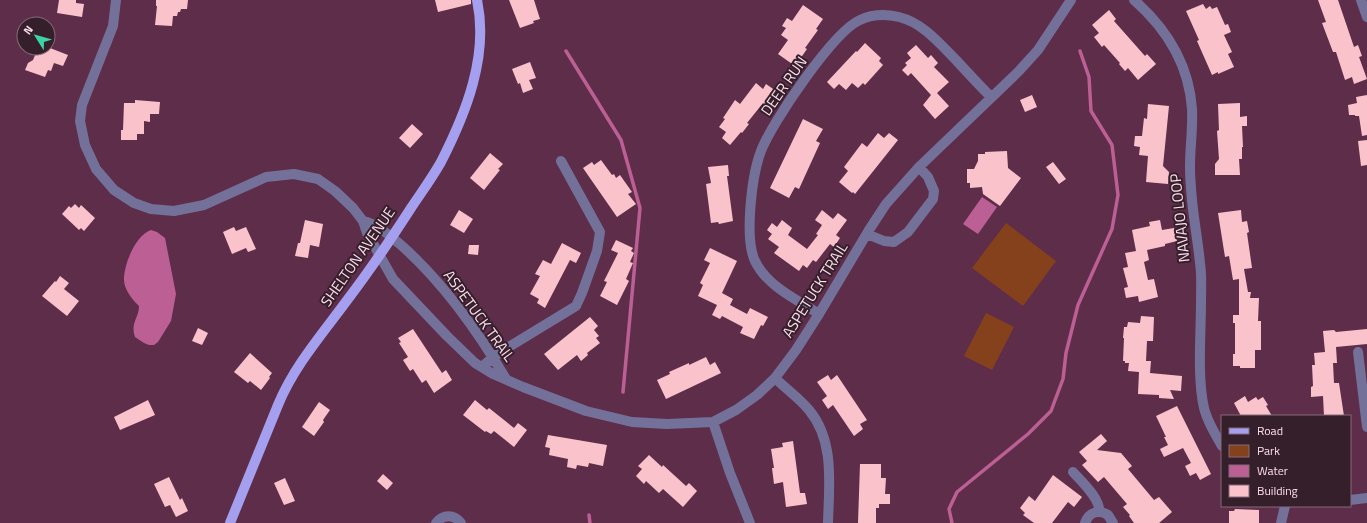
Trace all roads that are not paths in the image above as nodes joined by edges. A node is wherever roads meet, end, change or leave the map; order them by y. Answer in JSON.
{"nodes":[{"id":1,"x":116,"y":0,"type":"edge"},
{"id":2,"x":477,"y":0,"type":"edge"},
{"id":3,"x":1072,"y":0,"type":"edge"},
{"id":4,"x":1134,"y":0,"type":"edge"},
{"id":5,"x":1361,"y":0,"type":"edge"},
{"id":6,"x":1367,"y":17,"type":"edge"},
{"id":7,"x":991,"y":97,"type":"junction"},
{"id":8,"x":560,"y":161,"type":"dead end"},
{"id":9,"x":919,"y":166,"type":"junction"},
{"id":10,"x":363,"y":222,"type":"junction"},
{"id":11,"x":867,"y":234,"type":"junction"},
{"id":12,"x":392,"y":238,"type":"junction"},
{"id":13,"x":380,"y":256,"type":"junction"},
{"id":14,"x":819,"y":314,"type":"junction"},
{"id":15,"x":1358,"y":352,"type":"dead end"},
{"id":16,"x":492,"y":358,"type":"junction"},
{"id":17,"x":482,"y":367,"type":"junction"},
{"id":18,"x":775,"y":378,"type":"junction"},
{"id":19,"x":506,"y":379,"type":"junction"},
{"id":20,"x":713,"y":422,"type":"junction"},
{"id":21,"x":1367,"y":427,"type":"edge"},
{"id":22,"x":1221,"y":444,"type":"edge"},
{"id":23,"x":1073,"y":472,"type":"dead end"},
{"id":24,"x":1367,"y":498,"type":"edge"},
{"id":25,"x":1351,"y":500,"type":"edge"},
{"id":26,"x":1285,"y":507,"type":"edge"},
{"id":27,"x":1099,"y":512,"type":"junction"},
{"id":28,"x":230,"y":523,"type":"edge"},
{"id":29,"x":436,"y":523,"type":"edge"},
{"id":30,"x":461,"y":523,"type":"edge"},
{"id":31,"x":750,"y":523,"type":"edge"},
{"id":32,"x":828,"y":523,"type":"edge"},
{"id":33,"x":1085,"y":523,"type":"edge"},
{"id":34,"x":1113,"y":523,"type":"edge"},
{"id":35,"x":1281,"y":523,"type":"edge"}],
"edges":[{"from":1,"to":10,"type":"street"},
{"from":2,"to":12,"type":"main road","name":"SHELTON AVENUE"},
{"from":3,"to":7,"type":"street","name":"ASPETUCK TRAIL"},
{"from":4,"to":22,"type":"street","name":"NAVAJO LOOP"},
{"from":5,"to":6,"type":"street"},
{"from":7,"to":9,"type":"street","name":"ASPETUCK TRAIL"},
{"from":7,"to":14,"type":"street","name":"DEER RUN"},
{"from":8,"to":16,"type":"street"},
{"from":9,"to":11,"type":"street","name":"ASPETUCK TRAIL"},
{"from":9,"to":11,"type":"street"},
{"from":10,"to":12,"type":"street","name":"ASPETUCK TRAIL"},
{"from":10,"to":13,"type":"street","name":"ASPETUCK TRAIL"},
{"from":11,"to":14,"type":"street","name":"ASPETUCK TRAIL"},
{"from":12,"to":13,"type":"main road","name":"SHELTON AVENUE"},
{"from":12,"to":16,"type":"street","name":"ASPETUCK TRAIL"},
{"from":13,"to":17,"type":"street","name":"ASPETUCK TRAIL"},
{"from":13,"to":28,"type":"main road","name":"SHELTON AVENUE"},
{"from":14,"to":18,"type":"street","name":"ASPETUCK TRAIL"},
{"from":15,"to":21,"type":"street"},
{"from":16,"to":17,"type":"street"},
{"from":16,"to":19,"type":"street","name":"ASPETUCK TRAIL"},
{"from":17,"to":19,"type":"street","name":"ASPETUCK TRAIL"},
{"from":18,"to":20,"type":"street","name":"ASPETUCK TRAIL"},
{"from":18,"to":32,"type":"street"},
{"from":19,"to":20,"type":"street","name":"ASPETUCK TRAIL"},
{"from":20,"to":31,"type":"street"},
{"from":23,"to":27,"type":"street"},
{"from":24,"to":25,"type":"street"},
{"from":26,"to":35,"type":"street"},
{"from":27,"to":33,"type":"street"},
{"from":27,"to":34,"type":"street"},
{"from":29,"to":30,"type":"street"}]}
